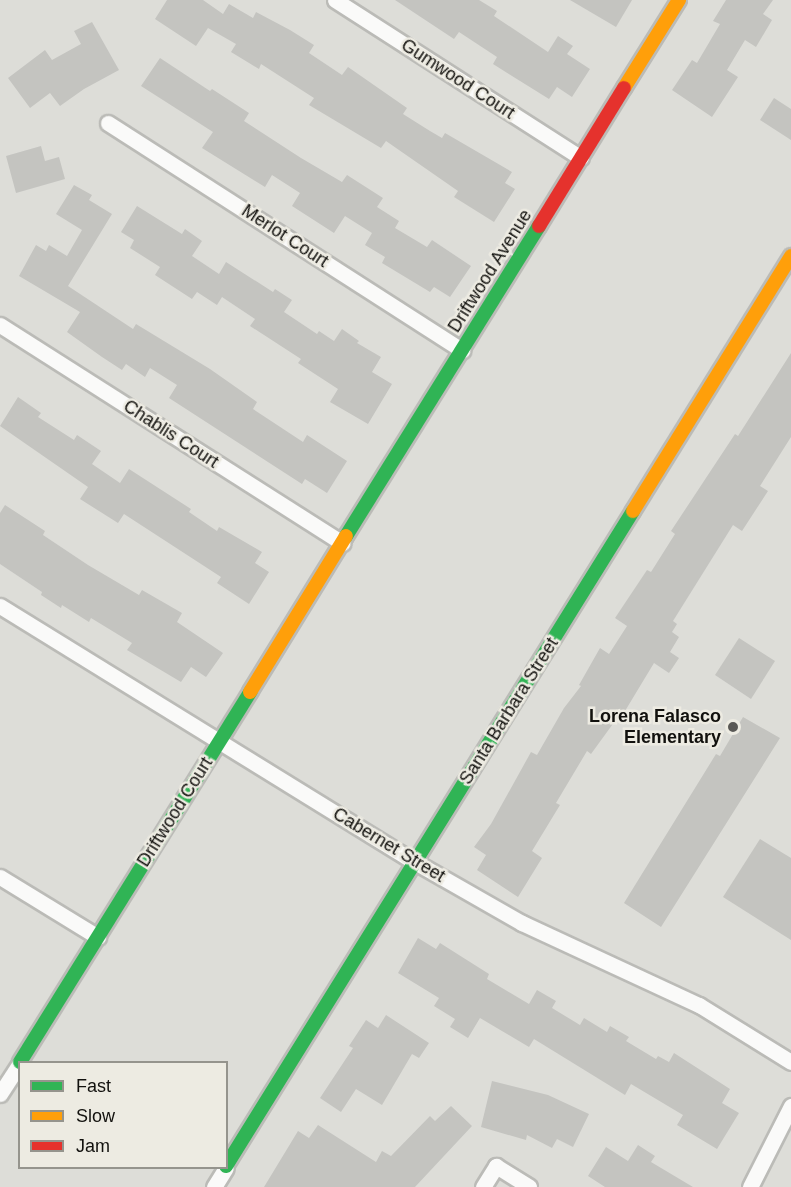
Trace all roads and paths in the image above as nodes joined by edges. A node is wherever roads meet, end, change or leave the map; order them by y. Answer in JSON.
{"nodes":[{"id":1,"x":335,"y":0,"type":"edge"},
{"id":2,"x":679,"y":0,"type":"edge"},
{"id":3,"x":108,"y":123,"type":"dead end"},
{"id":4,"x":581,"y":158,"type":"junction"},
{"id":5,"x":791,"y":256,"type":"edge"},
{"id":6,"x":0,"y":325,"type":"edge"},
{"id":7,"x":462,"y":350,"type":"junction"},
{"id":8,"x":342,"y":543,"type":"junction"},
{"id":9,"x":331,"y":562,"type":"joint"},
{"id":10,"x":0,"y":606,"type":"edge"},
{"id":11,"x":219,"y":741,"type":"junction"},
{"id":12,"x":415,"y":862,"type":"junction"},
{"id":13,"x":0,"y":876,"type":"edge"},
{"id":14,"x":98,"y":937,"type":"junction"},
{"id":15,"x":21,"y":1061,"type":"edge"},
{"id":16,"x":791,"y":1062,"type":"edge"},
{"id":17,"x":18,"y":1066,"type":"edge"},
{"id":18,"x":0,"y":1094,"type":"edge"},
{"id":19,"x":791,"y":1106,"type":"edge"},
{"id":20,"x":228,"y":1164,"type":"edge"},
{"id":21,"x":225,"y":1169,"type":"edge"},
{"id":22,"x":214,"y":1187,"type":"edge"},
{"id":23,"x":483,"y":1187,"type":"edge"},
{"id":24,"x":529,"y":1187,"type":"edge"},
{"id":25,"x":750,"y":1187,"type":"edge"}],
"edges":[{"from":1,"to":4,"type":"street","name":"Gumwood Court"},
{"from":2,"to":4,"type":"street","name":"Driftwood Avenue"},
{"from":3,"to":7,"type":"street","name":"Merlot Court"},
{"from":4,"to":7,"type":"street","name":"Driftwood Avenue"},
{"from":5,"to":12,"type":"street","name":"Santa Barbara Street"},
{"from":6,"to":8,"type":"street","name":"Chablis Court"},
{"from":7,"to":8,"type":"street","name":"Driftwood Avenue"},
{"from":8,"to":9,"type":"street","name":"Driftwood Avenue"},
{"from":9,"to":11,"type":"street","name":"Driftwood Court"},
{"from":10,"to":11,"type":"street","name":"Cabernet Street"},
{"from":11,"to":12,"type":"street","name":"Cabernet Street"},
{"from":11,"to":14,"type":"street","name":"Driftwood Court"},
{"from":12,"to":16,"type":"street","name":"Cabernet Street"},
{"from":12,"to":20,"type":"street","name":"Santa Barbara Street"},
{"from":13,"to":14,"type":"street"},
{"from":14,"to":15,"type":"street","name":"Driftwood Court"},
{"from":17,"to":18,"type":"street","name":"Driftwood Court"},
{"from":19,"to":25,"type":"street"},
{"from":21,"to":22,"type":"street","name":"Santa Barbara Street"},
{"from":23,"to":24,"type":"street"}]}
